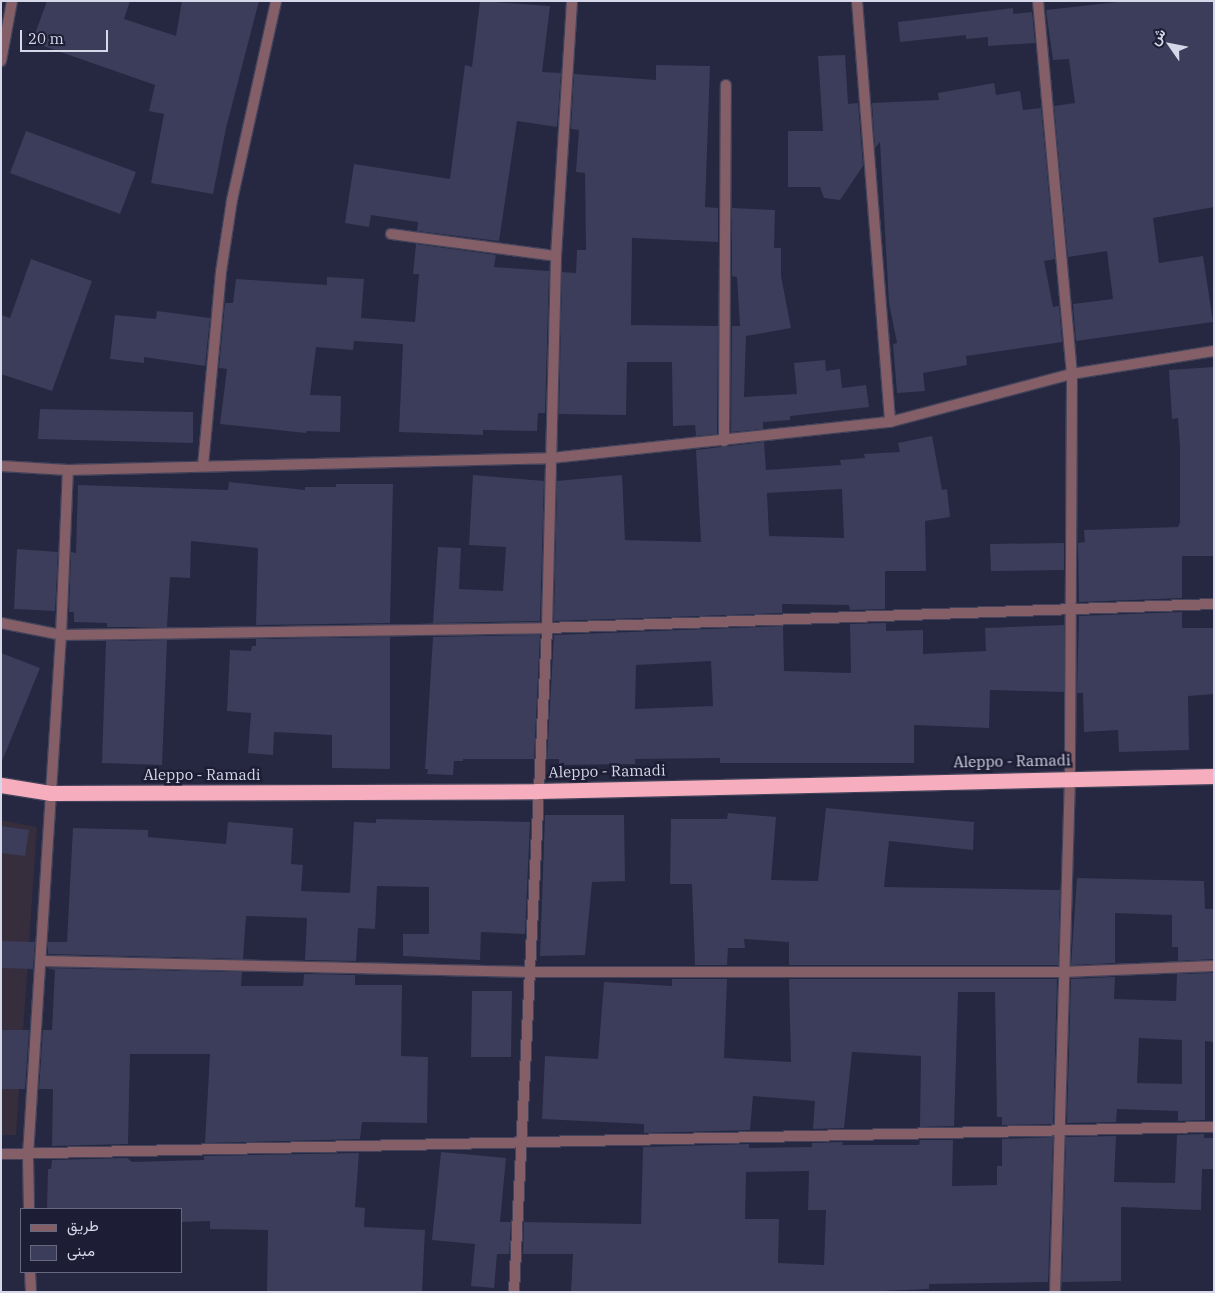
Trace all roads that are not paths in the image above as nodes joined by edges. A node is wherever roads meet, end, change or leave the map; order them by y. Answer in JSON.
{"nodes":[{"id":1,"x":12,"y":1,"type":"edge"},
{"id":2,"x":276,"y":1,"type":"edge"},
{"id":3,"x":572,"y":1,"type":"edge"},
{"id":4,"x":857,"y":1,"type":"edge"},
{"id":5,"x":1038,"y":1,"type":"edge"},
{"id":6,"x":6,"y":12,"type":"edge"},
{"id":7,"x":1,"y":61,"type":"edge"},
{"id":8,"x":726,"y":85,"type":"dead end"},
{"id":9,"x":391,"y":234,"type":"dead end"},
{"id":10,"x":556,"y":256,"type":"junction"},
{"id":11,"x":1214,"y":351,"type":"edge"},
{"id":12,"x":1072,"y":374,"type":"junction"},
{"id":13,"x":890,"y":422,"type":"junction"},
{"id":14,"x":724,"y":441,"type":"junction"},
{"id":15,"x":552,"y":458,"type":"junction"},
{"id":16,"x":1,"y":466,"type":"edge"},
{"id":17,"x":203,"y":466,"type":"junction"},
{"id":18,"x":68,"y":470,"type":"junction"},
{"id":19,"x":1214,"y":604,"type":"edge"},
{"id":20,"x":1071,"y":608,"type":"junction"},
{"id":21,"x":1,"y":623,"type":"edge"},
{"id":22,"x":547,"y":628,"type":"junction"},
{"id":23,"x":61,"y":635,"type":"junction"},
{"id":24,"x":1214,"y":776,"type":"edge"},
{"id":25,"x":1070,"y":777,"type":"junction"},
{"id":26,"x":1,"y":785,"type":"edge"},
{"id":27,"x":537,"y":791,"type":"junction"},
{"id":28,"x":51,"y":793,"type":"junction"},
{"id":29,"x":42,"y":961,"type":"junction"},
{"id":30,"x":1214,"y":966,"type":"edge"},
{"id":31,"x":530,"y":972,"type":"junction"},
{"id":32,"x":1062,"y":972,"type":"junction"},
{"id":33,"x":1214,"y":1127,"type":"edge"},
{"id":34,"x":1059,"y":1131,"type":"junction"},
{"id":35,"x":521,"y":1143,"type":"junction"},
{"id":36,"x":1,"y":1154,"type":"edge"},
{"id":37,"x":28,"y":1155,"type":"junction"},
{"id":38,"x":29,"y":1208,"type":"edge"},
{"id":39,"x":30,"y":1273,"type":"edge"},
{"id":40,"x":30,"y":1292,"type":"edge"},
{"id":41,"x":514,"y":1292,"type":"edge"},
{"id":42,"x":1055,"y":1292,"type":"edge"}],
"edges":[{"from":1,"to":6,"type":"street"},
{"from":2,"to":17,"type":"street"},
{"from":3,"to":10,"type":"street"},
{"from":4,"to":13,"type":"street"},
{"from":5,"to":12,"type":"street"},
{"from":6,"to":7,"type":"street"},
{"from":8,"to":14,"type":"street"},
{"from":9,"to":10,"type":"street"},
{"from":10,"to":15,"type":"street"},
{"from":11,"to":12,"type":"street"},
{"from":12,"to":13,"type":"street"},
{"from":12,"to":20,"type":"street"},
{"from":13,"to":14,"type":"street"},
{"from":14,"to":15,"type":"street"},
{"from":15,"to":17,"type":"street"},
{"from":15,"to":22,"type":"street"},
{"from":16,"to":18,"type":"street"},
{"from":17,"to":18,"type":"street"},
{"from":18,"to":23,"type":"street"},
{"from":19,"to":20,"type":"street"},
{"from":20,"to":22,"type":"street"},
{"from":20,"to":25,"type":"street"},
{"from":21,"to":23,"type":"street"},
{"from":22,"to":23,"type":"street"},
{"from":22,"to":27,"type":"street"},
{"from":23,"to":28,"type":"street"},
{"from":24,"to":25,"type":"highway","name":"Aleppo - Ramadi"},
{"from":25,"to":27,"type":"highway","name":"Aleppo - Ramadi"},
{"from":25,"to":32,"type":"street"},
{"from":26,"to":28,"type":"highway","name":"Aleppo - Ramadi"},
{"from":27,"to":28,"type":"highway","name":"Aleppo - Ramadi"},
{"from":27,"to":31,"type":"street"},
{"from":28,"to":29,"type":"street"},
{"from":29,"to":31,"type":"street"},
{"from":29,"to":37,"type":"street"},
{"from":30,"to":32,"type":"street"},
{"from":31,"to":32,"type":"street"},
{"from":31,"to":35,"type":"street"},
{"from":32,"to":34,"type":"street"},
{"from":33,"to":34,"type":"street"},
{"from":34,"to":35,"type":"street"},
{"from":34,"to":42,"type":"street"},
{"from":35,"to":37,"type":"street"},
{"from":35,"to":41,"type":"street"},
{"from":36,"to":37,"type":"street"},
{"from":37,"to":38,"type":"street"},
{"from":39,"to":40,"type":"street"}]}
